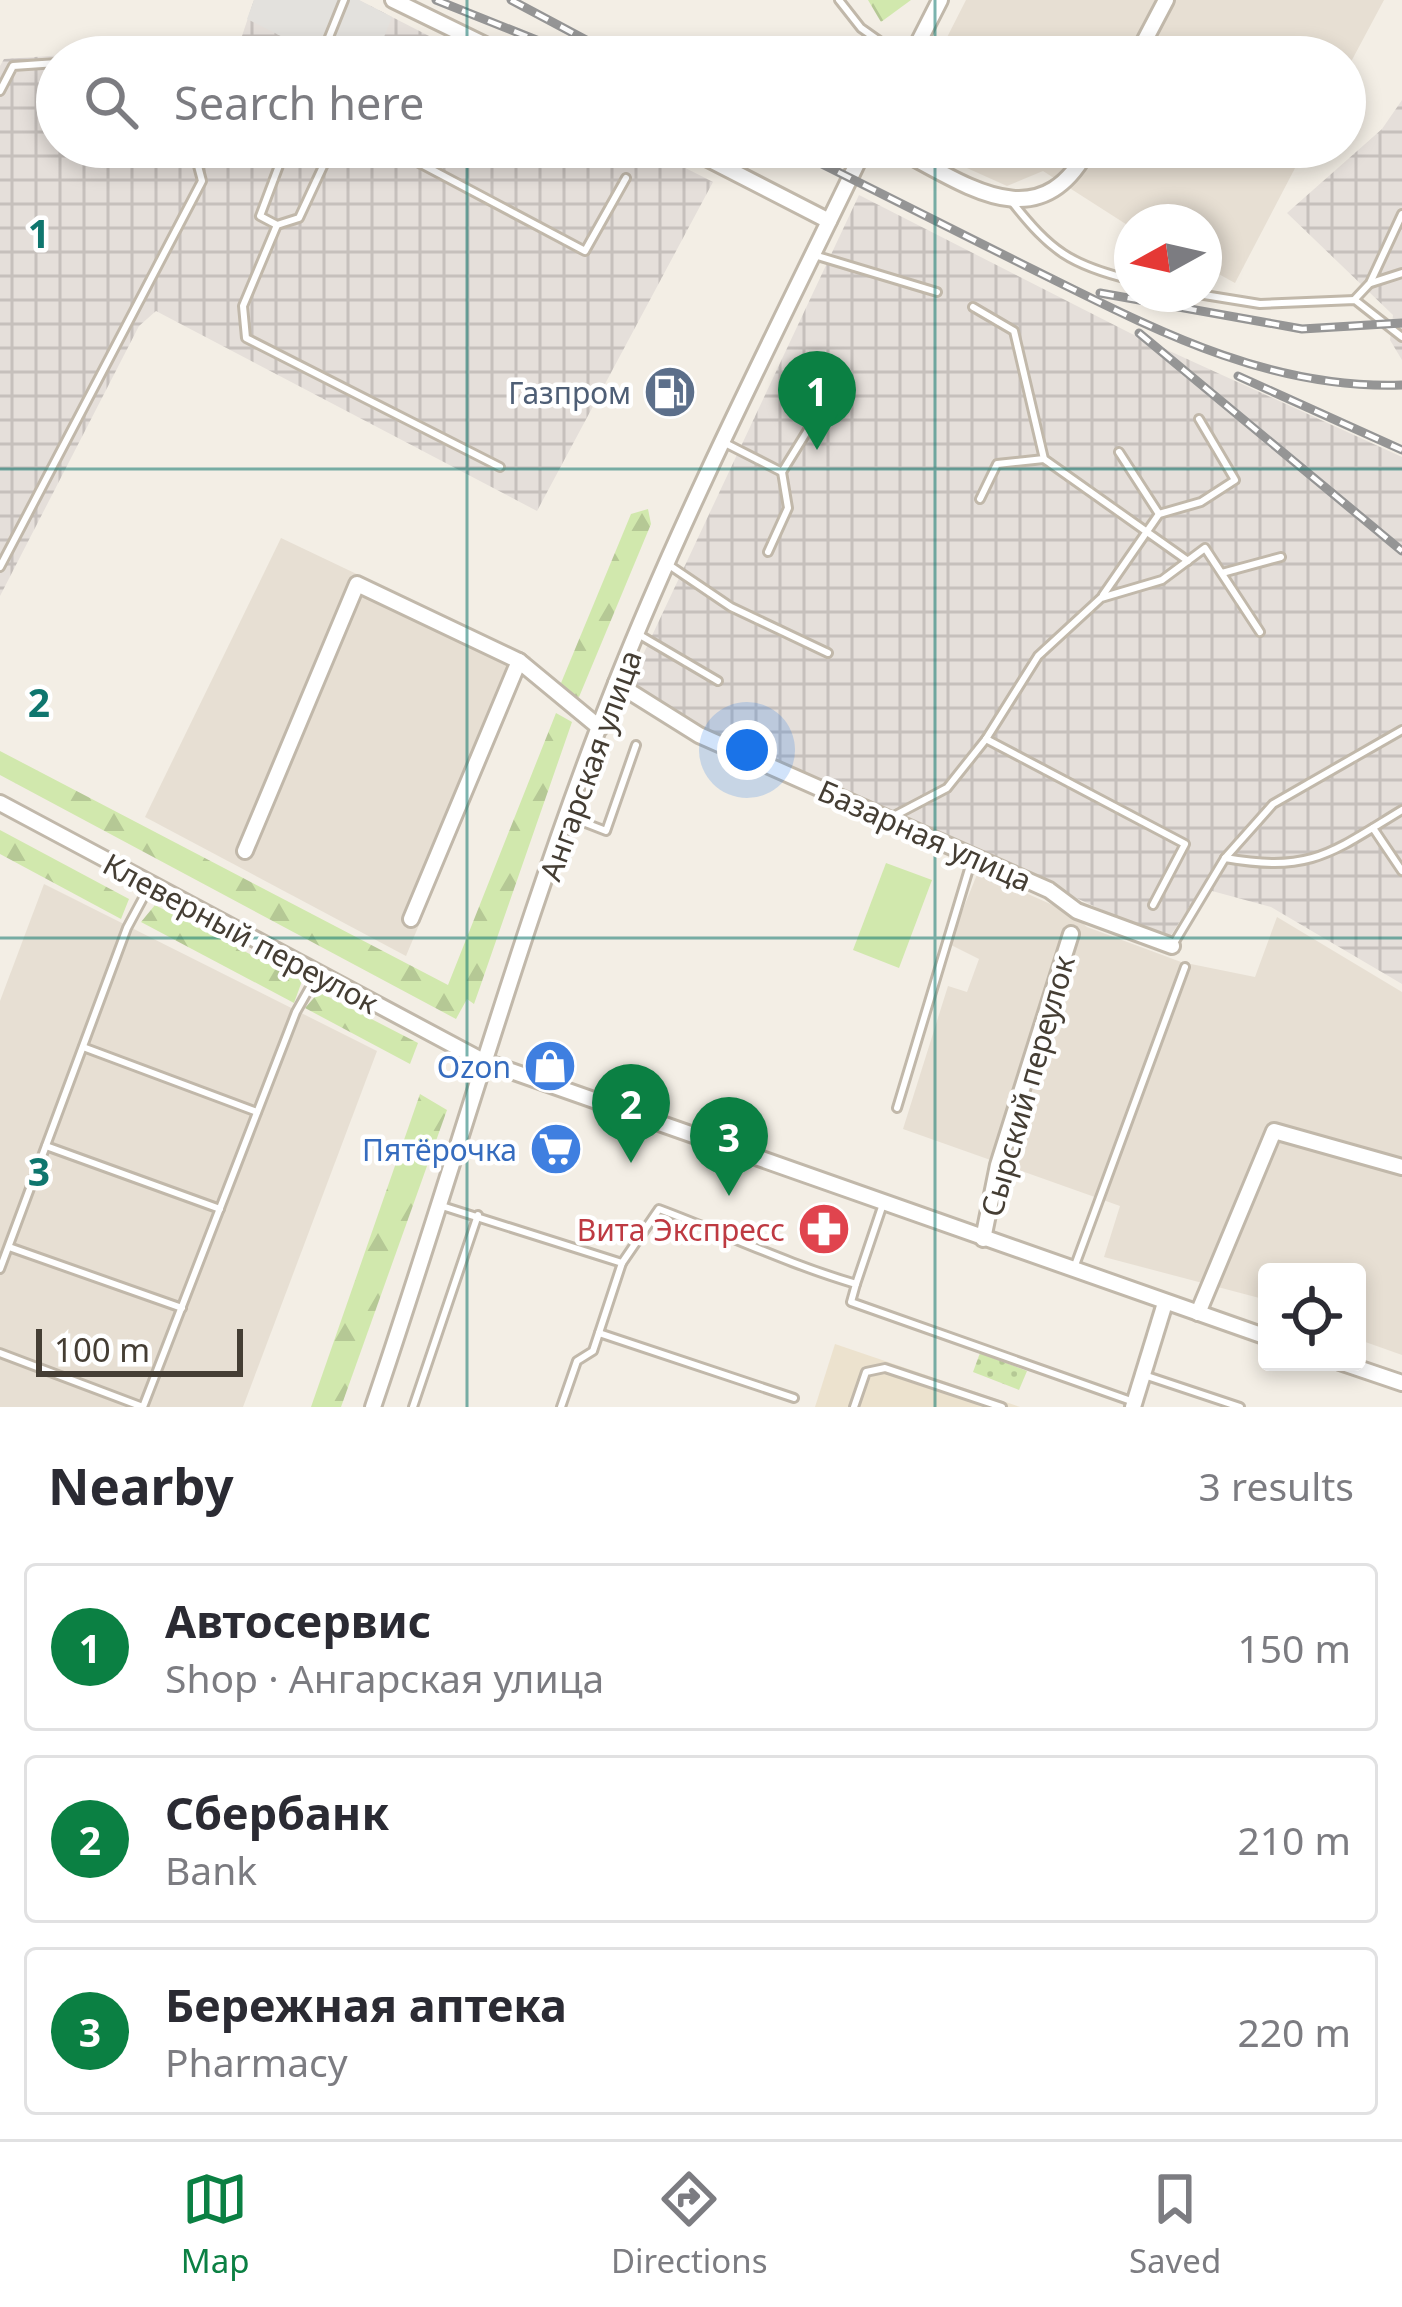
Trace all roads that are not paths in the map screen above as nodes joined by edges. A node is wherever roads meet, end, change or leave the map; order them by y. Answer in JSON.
{"nodes":[{"id":1,"x":344,"y":0,"type":"edge"},
{"id":2,"x":393,"y":0,"type":"edge"},
{"id":3,"x":839,"y":0,"type":"edge"},
{"id":4,"x":940,"y":0,"type":"edge"},
{"id":5,"x":1166,"y":0,"type":"edge"},
{"id":6,"x":329,"y":36,"type":"edge"},
{"id":7,"x":467,"y":36,"type":"edge"},
{"id":8,"x":872,"y":36,"type":"edge"},
{"id":9,"x":922,"y":36,"type":"edge"},
{"id":10,"x":1147,"y":36,"type":"edge"},
{"id":11,"x":36,"y":64,"type":"edge"},
{"id":12,"x":0,"y":91,"type":"edge"},
{"id":13,"x":199,"y":168,"type":"edge"},
{"id":14,"x":278,"y":168,"type":"edge"},
{"id":15,"x":322,"y":168,"type":"edge"},
{"id":16,"x":429,"y":168,"type":"edge"},
{"id":17,"x":726,"y":168,"type":"edge"},
{"id":18,"x":855,"y":168,"type":"edge"},
{"id":19,"x":938,"y":168,"type":"edge"},
{"id":20,"x":1078,"y":168,"type":"edge"},
{"id":21,"x":626,"y":178,"type":"dead end"},
{"id":22,"x":1012,"y":202,"type":"junction"},
{"id":23,"x":1402,"y":214,"type":"edge"},
{"id":24,"x":829,"y":221,"type":"junction"},
{"id":25,"x":278,"y":225,"type":"junction"},
{"id":26,"x":812,"y":255,"type":"junction"},
{"id":27,"x":1402,"y":273,"type":"edge"},
{"id":28,"x":1114,"y":276,"type":"edge"},
{"id":29,"x":1370,"y":283,"type":"junction"},
{"id":30,"x":937,"y":292,"type":"dead end"},
{"id":31,"x":1222,"y":298,"type":"edge"},
{"id":32,"x":1354,"y":300,"type":"junction"},
{"id":33,"x":974,"y":308,"type":"dead end"},
{"id":34,"x":1402,"y":337,"type":"edge"},
{"id":35,"x":840,"y":378,"type":"dead end"},
{"id":36,"x":1199,"y":419,"type":"dead end"},
{"id":37,"x":723,"y":442,"type":"junction"},
{"id":38,"x":1119,"y":452,"type":"dead end"},
{"id":39,"x":1044,"y":459,"type":"junction"},
{"id":40,"x":500,"y":467,"type":"dead end"},
{"id":41,"x":782,"y":472,"type":"junction"},
{"id":42,"x":980,"y":499,"type":"dead end"},
{"id":43,"x":1160,"y":514,"type":"junction"},
{"id":44,"x":1146,"y":534,"type":"junction"},
{"id":45,"x":768,"y":552,"type":"dead end"},
{"id":46,"x":1281,"y":557,"type":"dead end"},
{"id":47,"x":1188,"y":561,"type":"junction"},
{"id":48,"x":669,"y":565,"type":"junction"},
{"id":49,"x":0,"y":567,"type":"edge"},
{"id":50,"x":1222,"y":573,"type":"junction"},
{"id":51,"x":1101,"y":598,"type":"junction"},
{"id":52,"x":1260,"y":632,"type":"dead end"},
{"id":53,"x":638,"y":634,"type":"junction"},
{"id":54,"x":829,"y":653,"type":"dead end"},
{"id":55,"x":519,"y":661,"type":"junction"},
{"id":56,"x":718,"y":681,"type":"dead end"},
{"id":57,"x":616,"y":683,"type":"junction"},
{"id":58,"x":600,"y":728,"type":"junction"},
{"id":59,"x":1402,"y":730,"type":"edge"},
{"id":60,"x":986,"y":739,"type":"junction"},
{"id":61,"x":636,"y":745,"type":"dead end"},
{"id":62,"x":0,"y":803,"type":"edge"},
{"id":63,"x":1402,"y":810,"type":"edge"},
{"id":64,"x":569,"y":817,"type":"junction"},
{"id":65,"x":889,"y":819,"type":"junction"},
{"id":66,"x":1373,"y":828,"type":"junction"},
{"id":67,"x":245,"y":851,"type":"dead end"},
{"id":68,"x":974,"y":856,"type":"junction"},
{"id":69,"x":1225,"y":858,"type":"junction"},
{"id":70,"x":1402,"y":871,"type":"edge"},
{"id":71,"x":150,"y":884,"type":"junction"},
{"id":72,"x":1153,"y":905,"type":"dead end"},
{"id":73,"x":411,"y":919,"type":"dead end"},
{"id":74,"x":1071,"y":934,"type":"dead end"},
{"id":75,"x":1172,"y":946,"type":"joint"},
{"id":76,"x":1185,"y":967,"type":"dead end"},
{"id":77,"x":317,"y":975,"type":"junction"},
{"id":78,"x":83,"y":1047,"type":"junction"},
{"id":79,"x":483,"y":1061,"type":"junction"},
{"id":80,"x":897,"y":1108,"type":"dead end"},
{"id":81,"x":257,"y":1112,"type":"junction"},
{"id":82,"x":46,"y":1146,"type":"junction"},
{"id":83,"x":1402,"y":1167,"type":"edge"},
{"id":84,"x":883,"y":1204,"type":"junction"},
{"id":85,"x":439,"y":1205,"type":"junction"},
{"id":86,"x":220,"y":1209,"type":"junction"},
{"id":87,"x":478,"y":1215,"type":"junction"},
{"id":88,"x":983,"y":1239,"type":"junction"},
{"id":89,"x":8,"y":1247,"type":"junction"},
{"id":90,"x":622,"y":1263,"type":"junction"},
{"id":91,"x":0,"y":1269,"type":"edge"},
{"id":92,"x":1073,"y":1270,"type":"junction"},
{"id":93,"x":856,"y":1284,"type":"junction"},
{"id":94,"x":1166,"y":1304,"type":"junction"},
{"id":95,"x":182,"y":1308,"type":"junction"},
{"id":96,"x":1198,"y":1312,"type":"junction"},
{"id":97,"x":599,"y":1333,"type":"junction"},
{"id":98,"x":1258,"y":1333,"type":"edge"},
{"id":99,"x":0,"y":1353,"type":"edge"},
{"id":100,"x":1366,"y":1371,"type":"edge"},
{"id":101,"x":1142,"y":1375,"type":"junction"},
{"id":102,"x":1402,"y":1383,"type":"edge"},
{"id":103,"x":794,"y":1398,"type":"dead end"},
{"id":104,"x":1214,"y":1403,"type":"edge"},
{"id":105,"x":1134,"y":1405,"type":"edge"},
{"id":106,"x":143,"y":1407,"type":"edge"},
{"id":107,"x":373,"y":1407,"type":"edge"},
{"id":108,"x":412,"y":1407,"type":"edge"},
{"id":109,"x":561,"y":1407,"type":"edge"},
{"id":110,"x":854,"y":1407,"type":"edge"},
{"id":111,"x":1001,"y":1407,"type":"edge"},
{"id":112,"x":1240,"y":1407,"type":"edge"}],
"edges":[{"from":1,"to":6,"type":"lane"},
{"from":2,"to":7,"type":"street"},
{"from":3,"to":8,"type":"lane"},
{"from":4,"to":9,"type":"street"},
{"from":5,"to":10,"type":"street"},
{"from":11,"to":12,"type":"lane"},
{"from":13,"to":49,"type":"lane"},
{"from":14,"to":25,"type":"lane"},
{"from":15,"to":25,"type":"lane"},
{"from":16,"to":21,"type":"lane"},
{"from":17,"to":24,"type":"street"},
{"from":18,"to":24,"type":"street","name":"Ангарская улица"},
{"from":19,"to":22,"type":"street"},
{"from":20,"to":22,"type":"street"},
{"from":22,"to":28,"type":"lane"},
{"from":23,"to":29,"type":"lane"},
{"from":24,"to":26,"type":"street","name":"Ангарская улица"},
{"from":25,"to":40,"type":"lane"},
{"from":26,"to":30,"type":"lane"},
{"from":26,"to":37,"type":"street","name":"Ангарская улица"},
{"from":27,"to":29,"type":"lane"},
{"from":29,"to":32,"type":"lane"},
{"from":31,"to":32,"type":"lane"},
{"from":32,"to":34,"type":"lane"},
{"from":33,"to":39,"type":"lane"},
{"from":35,"to":41,"type":"lane"},
{"from":36,"to":43,"type":"lane"},
{"from":37,"to":41,"type":"lane"},
{"from":37,"to":48,"type":"street","name":"Ангарская улица"},
{"from":38,"to":43,"type":"lane"},
{"from":39,"to":42,"type":"lane"},
{"from":39,"to":44,"type":"lane"},
{"from":41,"to":45,"type":"lane"},
{"from":43,"to":44,"type":"lane"},
{"from":44,"to":47,"type":"lane"},
{"from":44,"to":51,"type":"lane"},
{"from":46,"to":50,"type":"lane"},
{"from":47,"to":50,"type":"lane"},
{"from":47,"to":51,"type":"lane"},
{"from":48,"to":53,"type":"street","name":"Ангарская улица"},
{"from":48,"to":54,"type":"lane"},
{"from":50,"to":52,"type":"lane"},
{"from":51,"to":60,"type":"lane"},
{"from":53,"to":56,"type":"lane"},
{"from":53,"to":57,"type":"street","name":"Ангарская улица"},
{"from":55,"to":58,"type":"street"},
{"from":55,"to":67,"type":"street"},
{"from":55,"to":73,"type":"street"},
{"from":57,"to":58,"type":"street","name":"Ангарская улица"},
{"from":57,"to":65,"type":"street","name":"Базарная улица"},
{"from":58,"to":64,"type":"street","name":"Ангарская улица"},
{"from":59,"to":69,"type":"lane"},
{"from":60,"to":65,"type":"lane"},
{"from":60,"to":72,"type":"lane"},
{"from":61,"to":64,"type":"lane"},
{"from":62,"to":71,"type":"street","name":"Клеверный переулок"},
{"from":63,"to":66,"type":"lane"},
{"from":64,"to":79,"type":"street","name":"Ангарская улица"},
{"from":65,"to":68,"type":"street","name":"Базарная улица"},
{"from":66,"to":69,"type":"lane"},
{"from":66,"to":70,"type":"lane"},
{"from":68,"to":75,"type":"street","name":"Базарная улица"},
{"from":68,"to":80,"type":"lane"},
{"from":69,"to":75,"type":"lane"},
{"from":71,"to":77,"type":"street","name":"Клеверный переулок"},
{"from":71,"to":78,"type":"lane"},
{"from":74,"to":88,"type":"street","name":"Сырский переулок"},
{"from":76,"to":92,"type":"lane"},
{"from":77,"to":79,"type":"street","name":"Клеверный переулок"},
{"from":77,"to":81,"type":"lane"},
{"from":78,"to":81,"type":"lane"},
{"from":78,"to":82,"type":"lane"},
{"from":79,"to":84,"type":"street","name":"Клеверный переулок"},
{"from":79,"to":85,"type":"street","name":"Ангарская улица"},
{"from":81,"to":86,"type":"lane"},
{"from":82,"to":86,"type":"lane"},
{"from":82,"to":89,"type":"lane"},
{"from":83,"to":96,"type":"street"},
{"from":84,"to":88,"type":"street","name":"Клеверный переулок"},
{"from":84,"to":93,"type":"lane"},
{"from":85,"to":87,"type":"lane"},
{"from":85,"to":107,"type":"street","name":"Ангарская улица"},
{"from":86,"to":95,"type":"lane"},
{"from":87,"to":90,"type":"lane"},
{"from":87,"to":108,"type":"lane"},
{"from":88,"to":92,"type":"street","name":"Клеверный переулок"},
{"from":89,"to":91,"type":"lane"},
{"from":89,"to":95,"type":"lane"},
{"from":90,"to":93,"type":"lane"},
{"from":90,"to":97,"type":"lane"},
{"from":92,"to":94,"type":"street","name":"Клеверный переулок"},
{"from":93,"to":105,"type":"lane"},
{"from":94,"to":96,"type":"street","name":"Клеверный переулок"},
{"from":94,"to":101,"type":"street"},
{"from":95,"to":106,"type":"lane"},
{"from":96,"to":98,"type":"street","name":"Клеверный переулок"},
{"from":97,"to":103,"type":"lane"},
{"from":97,"to":109,"type":"lane"},
{"from":99,"to":106,"type":"lane"},
{"from":100,"to":102,"type":"street"},
{"from":101,"to":104,"type":"lane"},
{"from":101,"to":105,"type":"street"},
{"from":104,"to":112,"type":"lane"},
{"from":110,"to":111,"type":"lane"}]}
